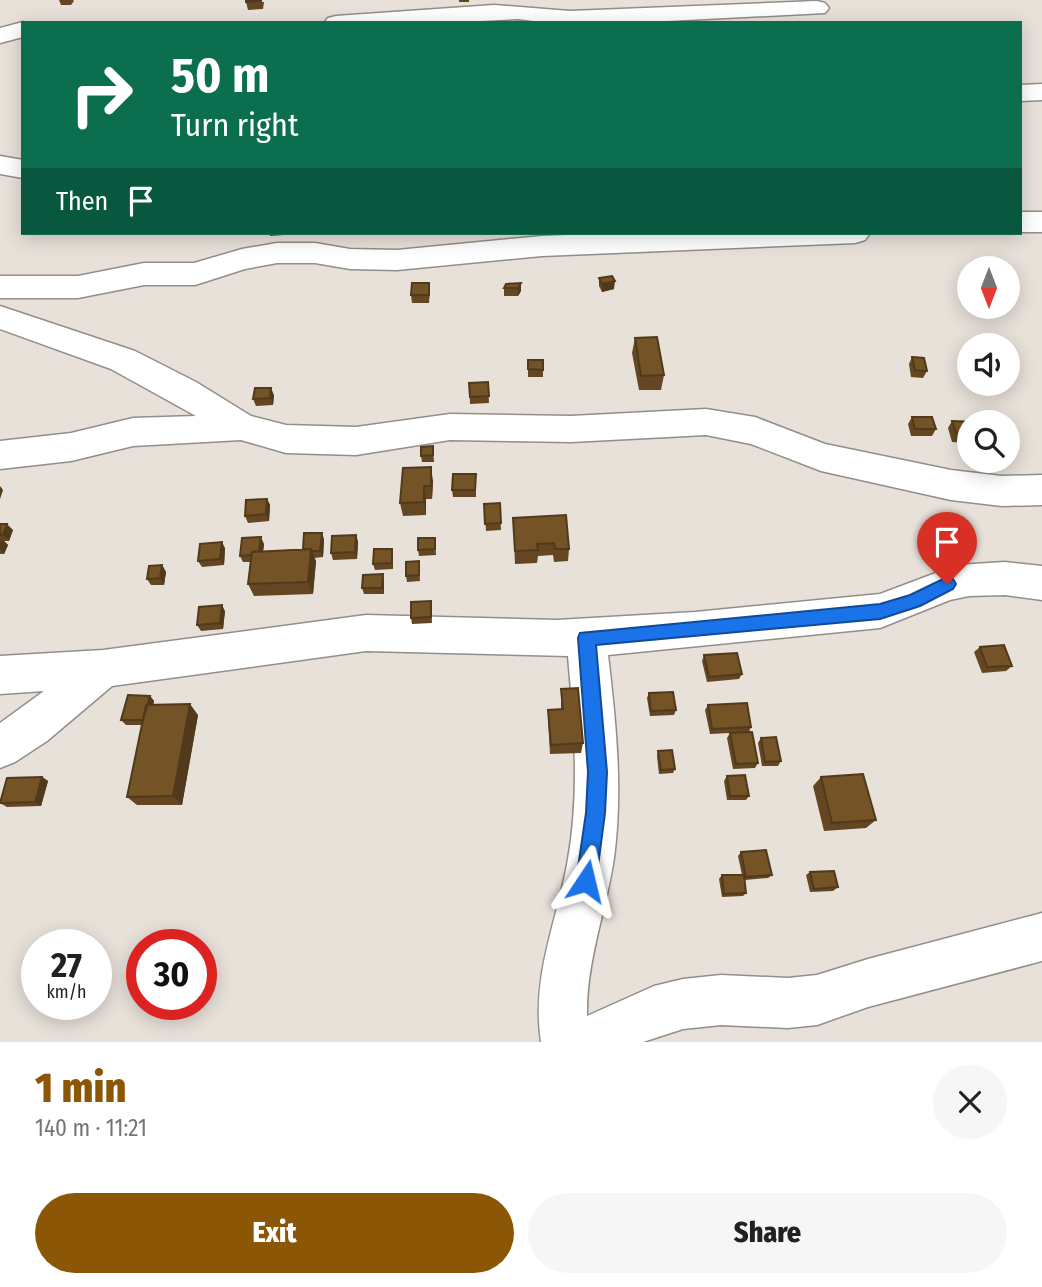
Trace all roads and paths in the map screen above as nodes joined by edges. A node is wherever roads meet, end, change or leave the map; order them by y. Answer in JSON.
{"nodes":[{"id":1,"x":816,"y":10,"type":"edge"},
{"id":2,"x":517,"y":11,"type":"edge"},
{"id":3,"x":358,"y":21,"type":"edge"},
{"id":4,"x":21,"y":30,"type":"edge"},
{"id":5,"x":0,"y":36,"type":"edge"},
{"id":6,"x":1042,"y":92,"type":"edge"},
{"id":7,"x":1022,"y":93,"type":"edge"},
{"id":8,"x":0,"y":165,"type":"edge"},
{"id":9,"x":21,"y":169,"type":"edge"},
{"id":10,"x":1022,"y":222,"type":"edge"},
{"id":11,"x":1042,"y":222,"type":"edge"},
{"id":12,"x":807,"y":235,"type":"edge"},
{"id":13,"x":0,"y":287,"type":"edge"},
{"id":14,"x":0,"y":317,"type":"edge"},
{"id":15,"x":241,"y":427,"type":"junction"},
{"id":16,"x":0,"y":455,"type":"edge"},
{"id":17,"x":1042,"y":490,"type":"edge"},
{"id":18,"x":1042,"y":583,"type":"edge"},
{"id":19,"x":586,"y":638,"type":"junction"},
{"id":20,"x":103,"y":669,"type":"junction"},
{"id":21,"x":0,"y":675,"type":"edge"},
{"id":22,"x":0,"y":747,"type":"edge"},
{"id":23,"x":1042,"y":937,"type":"edge"},
{"id":24,"x":566,"y":1042,"type":"edge"},
{"id":25,"x":587,"y":1042,"type":"edge"}],
"edges":[{"from":1,"to":2,"type":"street"},
{"from":2,"to":3,"type":"street"},
{"from":4,"to":5,"type":"street"},
{"from":6,"to":7,"type":"street"},
{"from":8,"to":9,"type":"street"},
{"from":10,"to":11,"type":"street"},
{"from":12,"to":13,"type":"street"},
{"from":14,"to":15,"type":"street"},
{"from":15,"to":16,"type":"street"},
{"from":15,"to":17,"type":"street"},
{"from":18,"to":19,"type":"street"},
{"from":19,"to":20,"type":"street"},
{"from":19,"to":24,"type":"street"},
{"from":20,"to":21,"type":"street"},
{"from":20,"to":22,"type":"street"},
{"from":23,"to":25,"type":"street"}]}
